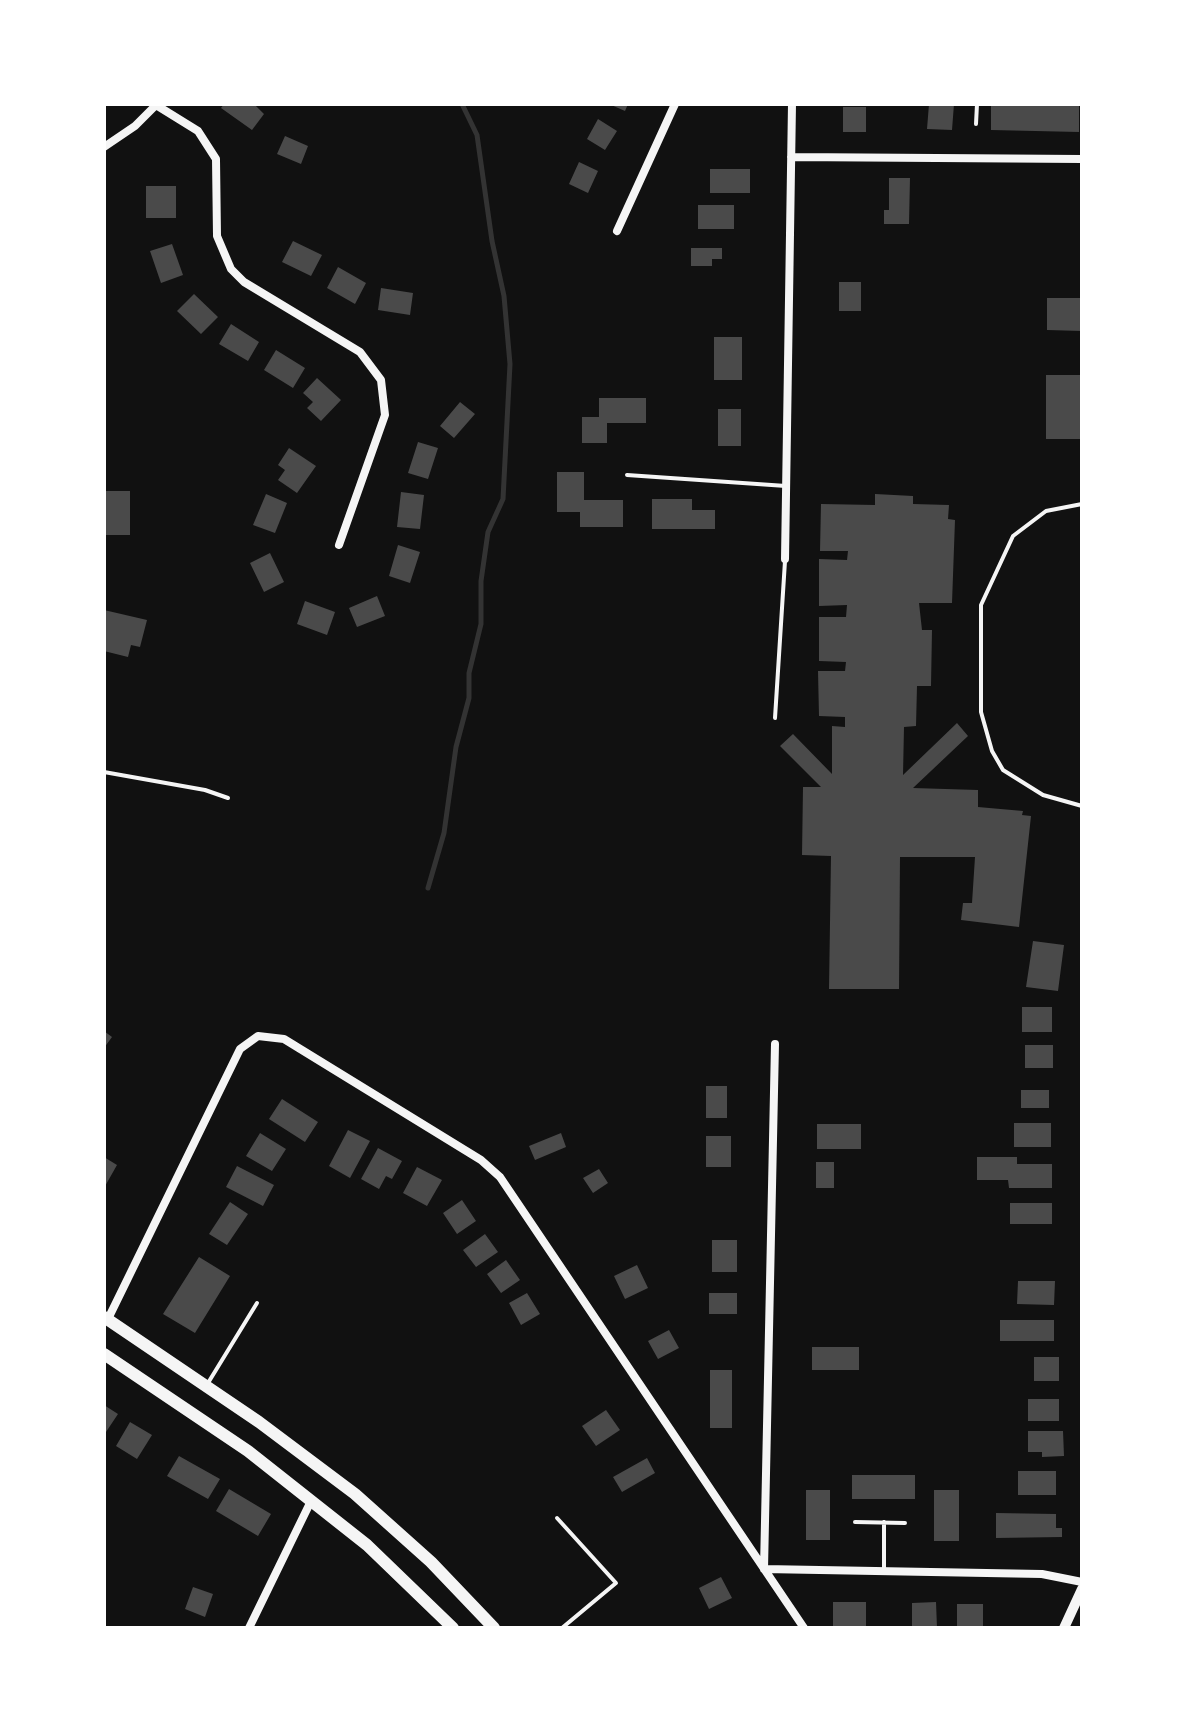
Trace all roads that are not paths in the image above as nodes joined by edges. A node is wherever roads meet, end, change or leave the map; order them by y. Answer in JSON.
{"nodes":[{"id":1,"x":156,"y":104,"type":"edge"},
{"id":2,"x":675,"y":104,"type":"edge"},
{"id":3,"x":792,"y":104,"type":"edge"},
{"id":4,"x":977,"y":104,"type":"edge"},
{"id":5,"x":976,"y":124,"type":"dead end"},
{"id":6,"x":104,"y":147,"type":"edge"},
{"id":7,"x":791,"y":157,"type":"junction"},
{"id":8,"x":1082,"y":159,"type":"edge"},
{"id":9,"x":617,"y":231,"type":"dead end"},
{"id":10,"x":627,"y":475,"type":"dead end"},
{"id":11,"x":786,"y":486,"type":"junction"},
{"id":12,"x":1082,"y":504,"type":"edge"},
{"id":13,"x":339,"y":545,"type":"dead end"},
{"id":14,"x":785,"y":559,"type":"joint"},
{"id":15,"x":775,"y":718,"type":"dead end"},
{"id":16,"x":104,"y":772,"type":"edge"},
{"id":17,"x":228,"y":798,"type":"dead end"},
{"id":18,"x":1082,"y":806,"type":"edge"},
{"id":19,"x":775,"y":1044,"type":"dead end"},
{"id":20,"x":257,"y":1303,"type":"dead end"},
{"id":21,"x":106,"y":1318,"type":"edge"},
{"id":22,"x":104,"y":1354,"type":"edge"},
{"id":23,"x":207,"y":1385,"type":"junction"},
{"id":24,"x":311,"y":1501,"type":"junction"},
{"id":25,"x":557,"y":1518,"type":"dead end"},
{"id":26,"x":855,"y":1522,"type":"dead end"},
{"id":27,"x":884,"y":1522,"type":"junction"},
{"id":28,"x":905,"y":1523,"type":"dead end"},
{"id":29,"x":764,"y":1569,"type":"junction"},
{"id":30,"x":884,"y":1571,"type":"junction"},
{"id":31,"x":1082,"y":1582,"type":"edge"},
{"id":32,"x":1082,"y":1589,"type":"edge"},
{"id":33,"x":249,"y":1628,"type":"edge"},
{"id":34,"x":453,"y":1628,"type":"edge"},
{"id":35,"x":494,"y":1628,"type":"edge"},
{"id":36,"x":562,"y":1628,"type":"edge"},
{"id":37,"x":804,"y":1628,"type":"edge"},
{"id":38,"x":1064,"y":1628,"type":"edge"}],
"edges":[{"from":1,"to":6,"type":"street"},
{"from":1,"to":13,"type":"street"},
{"from":2,"to":9,"type":"street"},
{"from":3,"to":7,"type":"street"},
{"from":4,"to":5,"type":"lane"},
{"from":7,"to":8,"type":"street"},
{"from":7,"to":11,"type":"street"},
{"from":10,"to":11,"type":"lane"},
{"from":11,"to":14,"type":"street"},
{"from":12,"to":18,"type":"lane"},
{"from":14,"to":15,"type":"lane"},
{"from":16,"to":17,"type":"lane"},
{"from":19,"to":29,"type":"street"},
{"from":20,"to":23,"type":"lane"},
{"from":21,"to":23,"type":"main road"},
{"from":21,"to":29,"type":"street"},
{"from":22,"to":24,"type":"main road"},
{"from":23,"to":35,"type":"main road"},
{"from":24,"to":33,"type":"street"},
{"from":24,"to":34,"type":"main road"},
{"from":25,"to":36,"type":"lane"},
{"from":26,"to":27,"type":"lane"},
{"from":27,"to":28,"type":"lane"},
{"from":27,"to":30,"type":"lane"},
{"from":29,"to":30,"type":"street"},
{"from":29,"to":37,"type":"street"},
{"from":30,"to":31,"type":"street"},
{"from":32,"to":38,"type":"street"}]}
